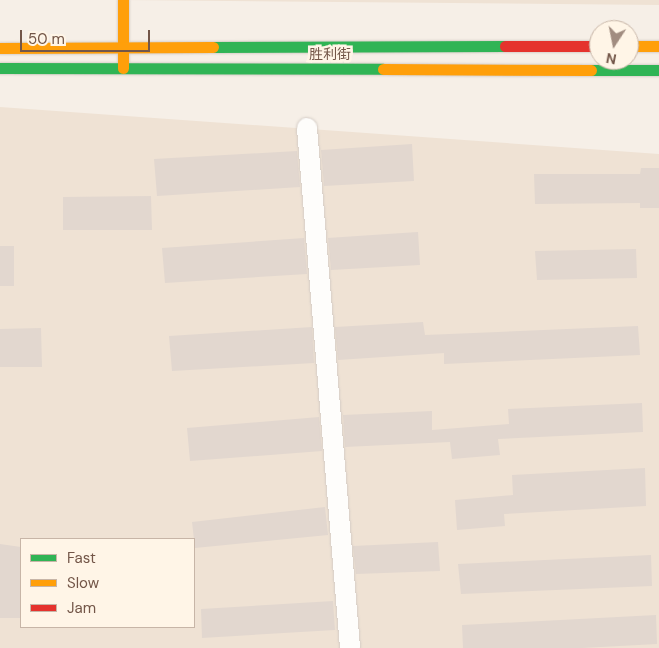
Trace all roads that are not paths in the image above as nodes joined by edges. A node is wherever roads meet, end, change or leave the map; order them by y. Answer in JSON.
{"nodes":[{"id":1,"x":123,"y":0,"type":"edge"},
{"id":2,"x":589,"y":46,"type":"edge"},
{"id":3,"x":639,"y":46,"type":"edge"},
{"id":4,"x":659,"y":46,"type":"edge"},
{"id":5,"x":0,"y":48,"type":"edge"},
{"id":6,"x":122,"y":48,"type":"junction"},
{"id":7,"x":0,"y":68,"type":"edge"},
{"id":8,"x":123,"y":68,"type":"junction"},
{"id":9,"x":659,"y":70,"type":"edge"},
{"id":10,"x":307,"y":128,"type":"dead end"},
{"id":11,"x":350,"y":648,"type":"edge"}],
"edges":[{"from":1,"to":6,"type":"main road"},
{"from":2,"to":6,"type":"main road","name":"胜利街"},
{"from":3,"to":4,"type":"main road"},
{"from":5,"to":6,"type":"main road","name":"胜利街"},
{"from":6,"to":8,"type":"main road"},
{"from":7,"to":8,"type":"main road","name":"胜利街"},
{"from":8,"to":9,"type":"main road","name":"胜利街"},
{"from":10,"to":11,"type":"street"}]}
